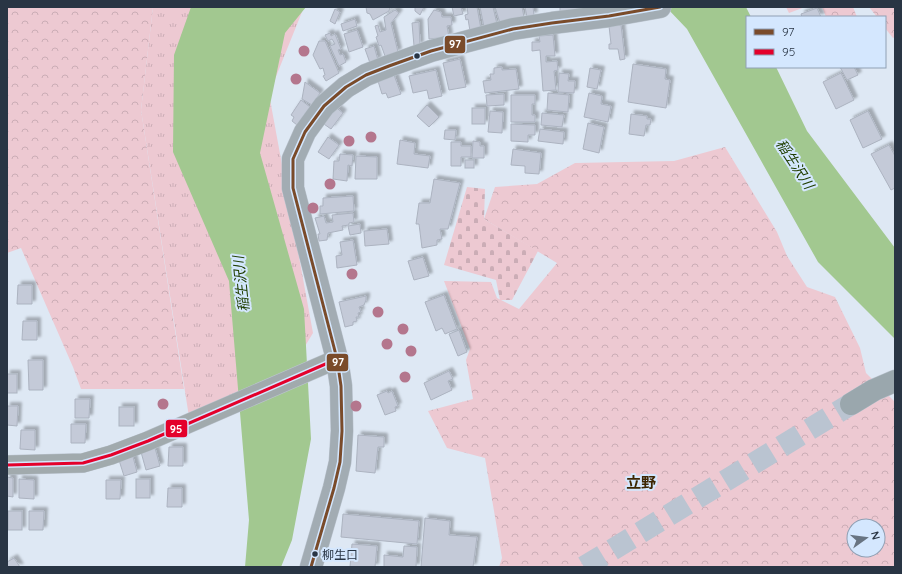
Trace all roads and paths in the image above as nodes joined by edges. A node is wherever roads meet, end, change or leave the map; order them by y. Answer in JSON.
{"nodes":[{"id":1,"x":660,"y":7,"type":"edge"},
{"id":2,"x":328,"y":363,"type":"junction"},
{"id":3,"x":895,"y":381,"type":"edge"},
{"id":4,"x":851,"y":404,"type":"tunnel mouth"},
{"id":5,"x":7,"y":465,"type":"edge"},
{"id":6,"x":311,"y":567,"type":"edge"}],
"edges":[{"from":1,"to":2,"type":"main road"},
{"from":2,"to":5,"type":"street"},
{"from":2,"to":6,"type":"main road"},
{"from":3,"to":4,"type":"highway"}]}
